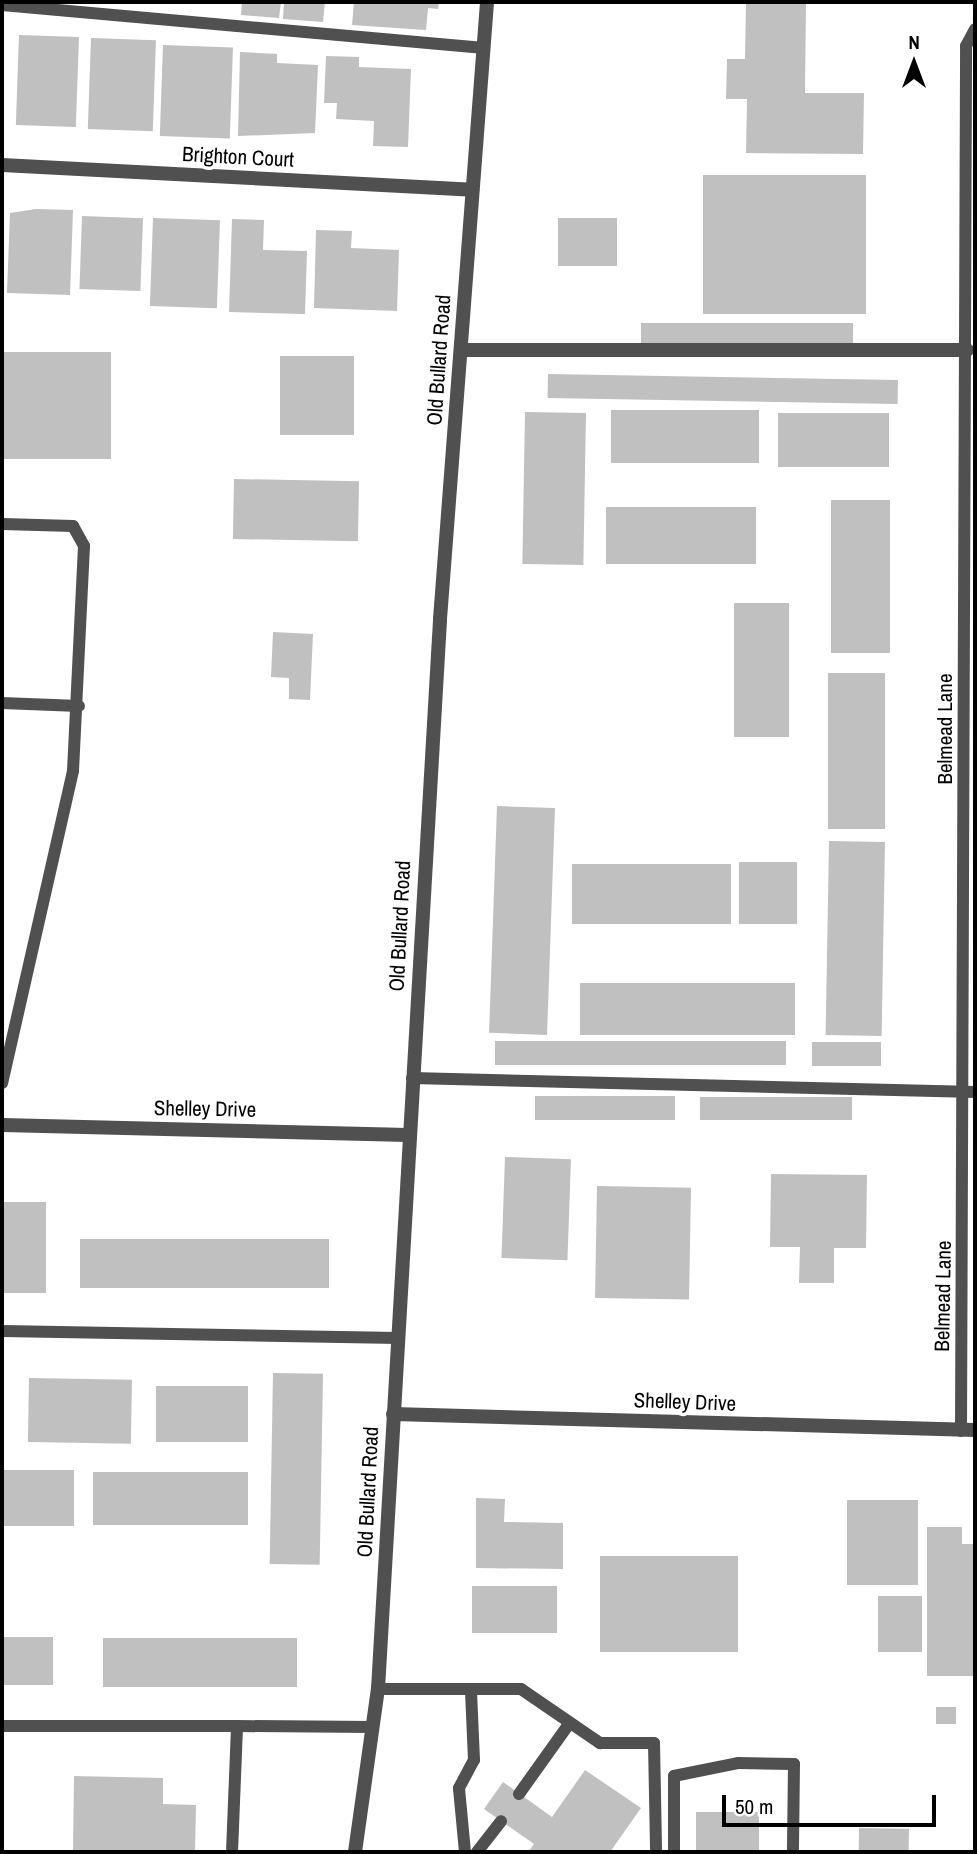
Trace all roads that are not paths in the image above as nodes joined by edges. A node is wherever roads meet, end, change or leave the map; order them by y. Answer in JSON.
{"nodes":[{"id":1,"x":487,"y":2,"type":"edge"},
{"id":2,"x":2,"y":5,"type":"edge"},
{"id":3,"x":975,"y":30,"type":"edge"},
{"id":4,"x":484,"y":48,"type":"junction"},
{"id":5,"x":2,"y":165,"type":"edge"},
{"id":6,"x":472,"y":190,"type":"junction"},
{"id":7,"x":461,"y":350,"type":"junction"},
{"id":8,"x":967,"y":350,"type":"junction"},
{"id":9,"x":2,"y":524,"type":"edge"},
{"id":10,"x":2,"y":703,"type":"edge"},
{"id":11,"x":79,"y":706,"type":"junction"},
{"id":12,"x":412,"y":1078,"type":"junction"},
{"id":13,"x":2,"y":1083,"type":"edge"},
{"id":14,"x":969,"y":1090,"type":"edge"},
{"id":15,"x":2,"y":1125,"type":"edge"},
{"id":16,"x":408,"y":1135,"type":"junction"},
{"id":17,"x":970,"y":1190,"type":"edge"},
{"id":18,"x":2,"y":1331,"type":"edge"},
{"id":19,"x":398,"y":1338,"type":"junction"},
{"id":20,"x":969,"y":1362,"type":"edge"},
{"id":21,"x":393,"y":1414,"type":"junction"},
{"id":22,"x":968,"y":1430,"type":"edge"},
{"id":23,"x":378,"y":1689,"type":"junction"},
{"id":24,"x":471,"y":1690,"type":"junction"},
{"id":25,"x":569,"y":1724,"type":"junction"},
{"id":26,"x":2,"y":1726,"type":"edge"},
{"id":27,"x":237,"y":1726,"type":"junction"},
{"id":28,"x":373,"y":1727,"type":"junction"},
{"id":29,"x":519,"y":1794,"type":"dead end"},
{"id":30,"x":500,"y":1821,"type":"dead end"},
{"id":31,"x":232,"y":1852,"type":"edge"},
{"id":32,"x":355,"y":1852,"type":"edge"},
{"id":33,"x":465,"y":1852,"type":"edge"},
{"id":34,"x":477,"y":1852,"type":"edge"},
{"id":35,"x":656,"y":1852,"type":"edge"},
{"id":36,"x":674,"y":1852,"type":"edge"},
{"id":37,"x":793,"y":1852,"type":"edge"}],
"edges":[{"from":1,"to":4,"type":"street","name":"Old Bullard Road"},
{"from":2,"to":4,"type":"lane"},
{"from":3,"to":8,"type":"lane","name":"Belmead Lane"},
{"from":4,"to":6,"type":"street","name":"Old Bullard Road"},
{"from":5,"to":6,"type":"street","name":"Brighton Court"},
{"from":6,"to":7,"type":"street","name":"Old Bullard Road"},
{"from":7,"to":8,"type":"street"},
{"from":7,"to":12,"type":"street","name":"Old Bullard Road"},
{"from":8,"to":14,"type":"lane","name":"Belmead Lane"},
{"from":9,"to":11,"type":"lane"},
{"from":10,"to":11,"type":"lane"},
{"from":11,"to":13,"type":"lane"},
{"from":12,"to":14,"type":"lane"},
{"from":12,"to":16,"type":"street","name":"Old Bullard Road"},
{"from":14,"to":17,"type":"lane","name":"Belmead Lane"},
{"from":15,"to":16,"type":"street","name":"Shelley Drive"},
{"from":16,"to":19,"type":"street","name":"Old Bullard Road"},
{"from":17,"to":20,"type":"lane","name":"Belmead Lane"},
{"from":18,"to":19,"type":"lane"},
{"from":19,"to":21,"type":"street","name":"Old Bullard Road"},
{"from":20,"to":22,"type":"lane","name":"Belmead Lane"},
{"from":21,"to":22,"type":"street","name":"Shelley Drive"},
{"from":21,"to":23,"type":"street","name":"Old Bullard Road"},
{"from":23,"to":24,"type":"lane"},
{"from":23,"to":28,"type":"street","name":"Old Bullard Road"},
{"from":24,"to":25,"type":"lane"},
{"from":24,"to":33,"type":"lane"},
{"from":25,"to":29,"type":"lane"},
{"from":25,"to":35,"type":"lane"},
{"from":26,"to":27,"type":"lane"},
{"from":27,"to":28,"type":"lane"},
{"from":27,"to":31,"type":"lane"},
{"from":28,"to":32,"type":"street","name":"Old Bullard Road"},
{"from":30,"to":34,"type":"lane"},
{"from":36,"to":37,"type":"lane"}]}
